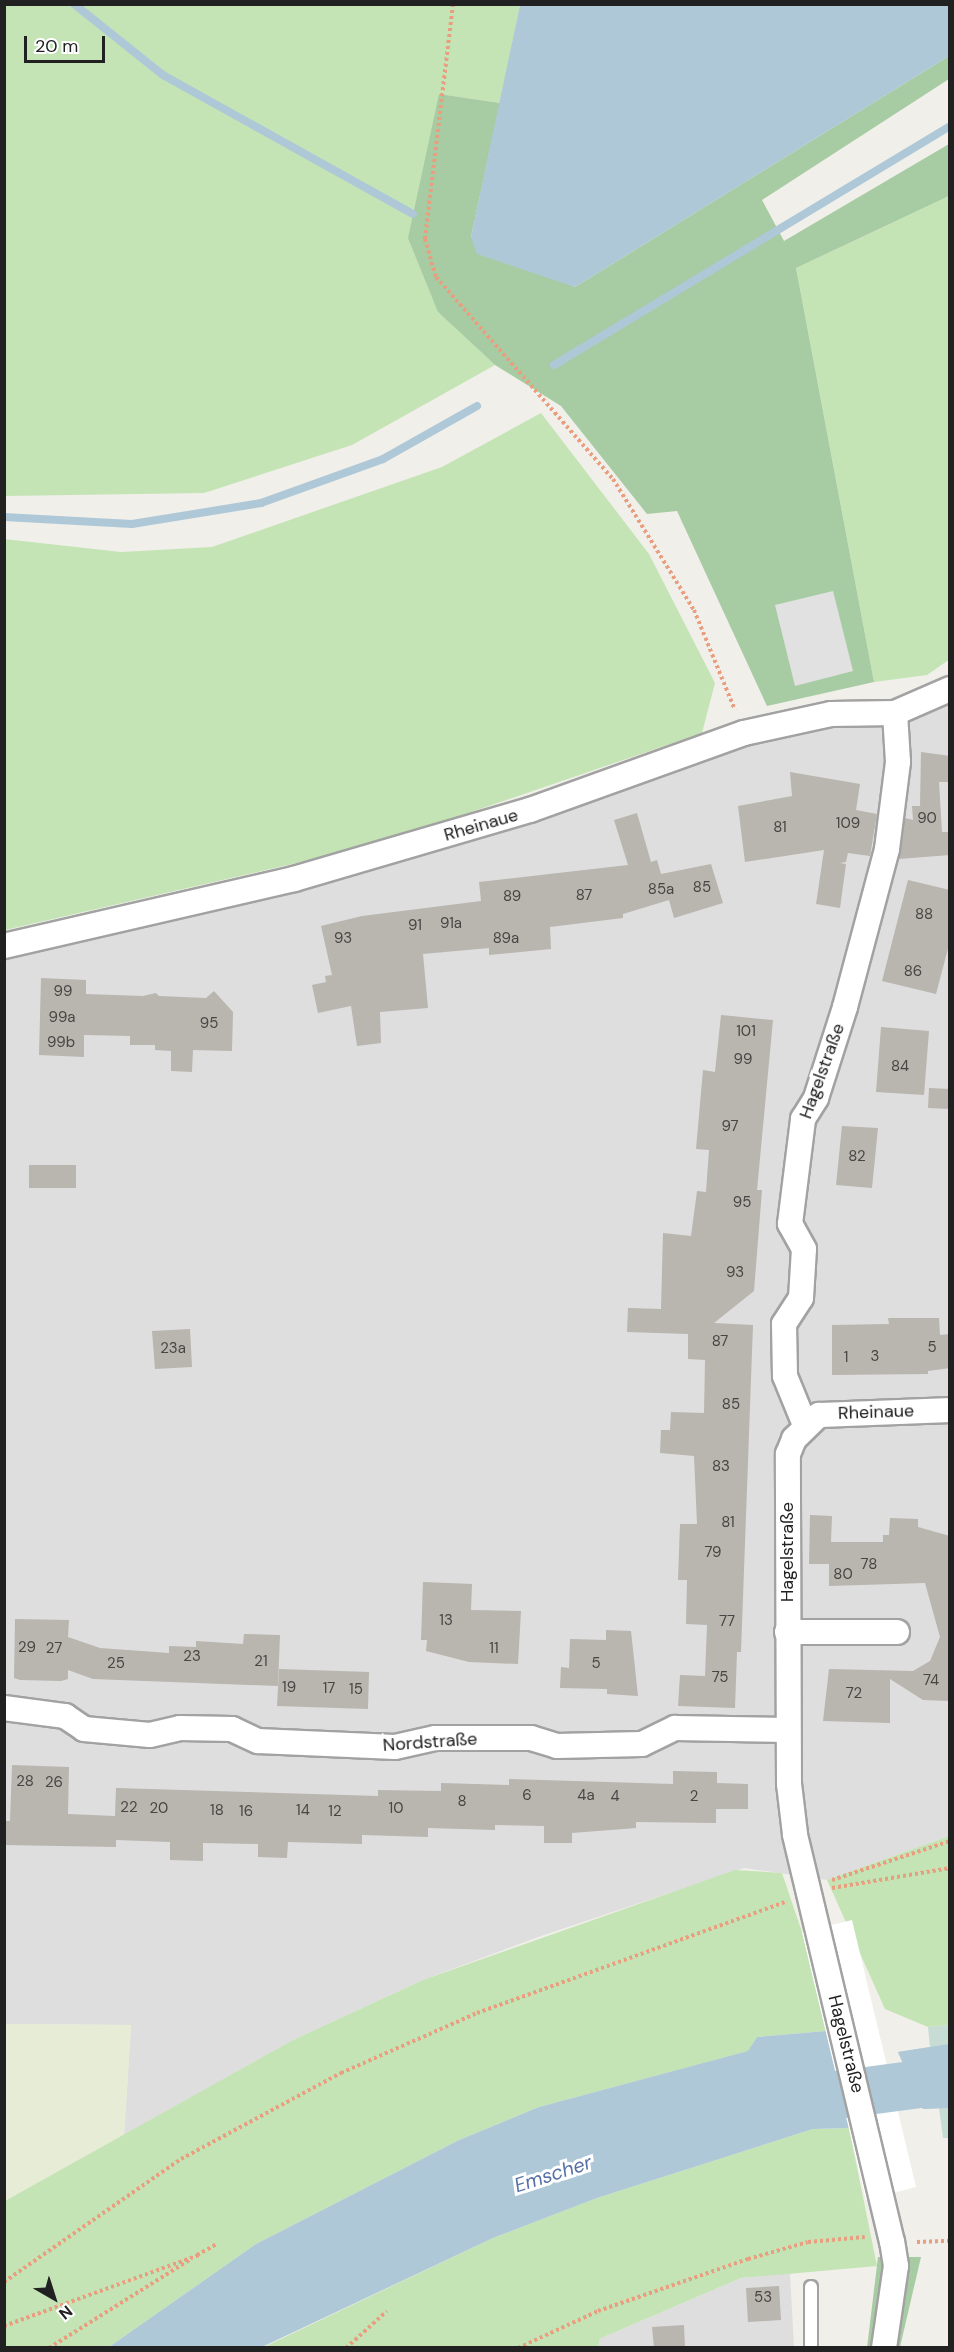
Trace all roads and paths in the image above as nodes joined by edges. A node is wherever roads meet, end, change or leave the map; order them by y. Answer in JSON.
{"nodes":[{"id":1,"x":453,"y":4,"type":"edge"},
{"id":2,"x":950,"y":689,"type":"edge"},
{"id":3,"x":895,"y":713,"type":"junction"},
{"id":4,"x":744,"y":733,"type":"junction"},
{"id":5,"x":4,"y":946,"type":"edge"},
{"id":6,"x":950,"y":1410,"type":"edge"},
{"id":7,"x":805,"y":1425,"type":"junction"},
{"id":8,"x":787,"y":1632,"type":"junction"},
{"id":9,"x":897,"y":1632,"type":"dead end"},
{"id":10,"x":4,"y":1708,"type":"edge"},
{"id":11,"x":787,"y":1730,"type":"junction"},
{"id":12,"x":950,"y":1841,"type":"edge"},
{"id":13,"x":950,"y":1868,"type":"edge"},
{"id":14,"x":809,"y":1890,"type":"junction"},
{"id":15,"x":950,"y":2241,"type":"edge"},
{"id":16,"x":892,"y":2242,"type":"junction"},
{"id":17,"x":217,"y":2244,"type":"dead end"},
{"id":18,"x":199,"y":2254,"type":"junction"},
{"id":19,"x":4,"y":2282,"type":"edge"},
{"id":20,"x":811,"y":2287,"type":"dead end"},
{"id":21,"x":387,"y":2311,"type":"dead end"},
{"id":22,"x":4,"y":2326,"type":"edge"},
{"id":23,"x":49,"y":2348,"type":"edge"},
{"id":24,"x":346,"y":2348,"type":"edge"},
{"id":25,"x":518,"y":2348,"type":"edge"},
{"id":26,"x":811,"y":2348,"type":"edge"},
{"id":27,"x":884,"y":2348,"type":"edge"}],
"edges":[{"from":1,"to":4,"type":"path"},
{"from":2,"to":3,"type":"street","name":"Rheinaue"},
{"from":3,"to":4,"type":"street","name":"Rheinaue"},
{"from":3,"to":7,"type":"street","name":"Hagelstraße"},
{"from":4,"to":5,"type":"street","name":"Rheinaue"},
{"from":6,"to":7,"type":"street","name":"Rheinaue"},
{"from":7,"to":8,"type":"street","name":"Hagelstraße"},
{"from":8,"to":9,"type":"street"},
{"from":8,"to":11,"type":"street","name":"Hagelstraße"},
{"from":10,"to":11,"type":"street","name":"Nordstraße"},
{"from":11,"to":14,"type":"street","name":"Hagelstraße"},
{"from":12,"to":14,"type":"path"},
{"from":13,"to":14,"type":"path"},
{"from":14,"to":16,"type":"street","name":"Hagelstraße"},
{"from":14,"to":19,"type":"path"},
{"from":15,"to":16,"type":"path"},
{"from":16,"to":25,"type":"path"},
{"from":16,"to":27,"type":"street","name":"Hagelstraße"},
{"from":17,"to":18,"type":"path"},
{"from":18,"to":22,"type":"path"},
{"from":18,"to":23,"type":"path"},
{"from":20,"to":26,"type":"lane"},
{"from":21,"to":24,"type":"path"}]}
